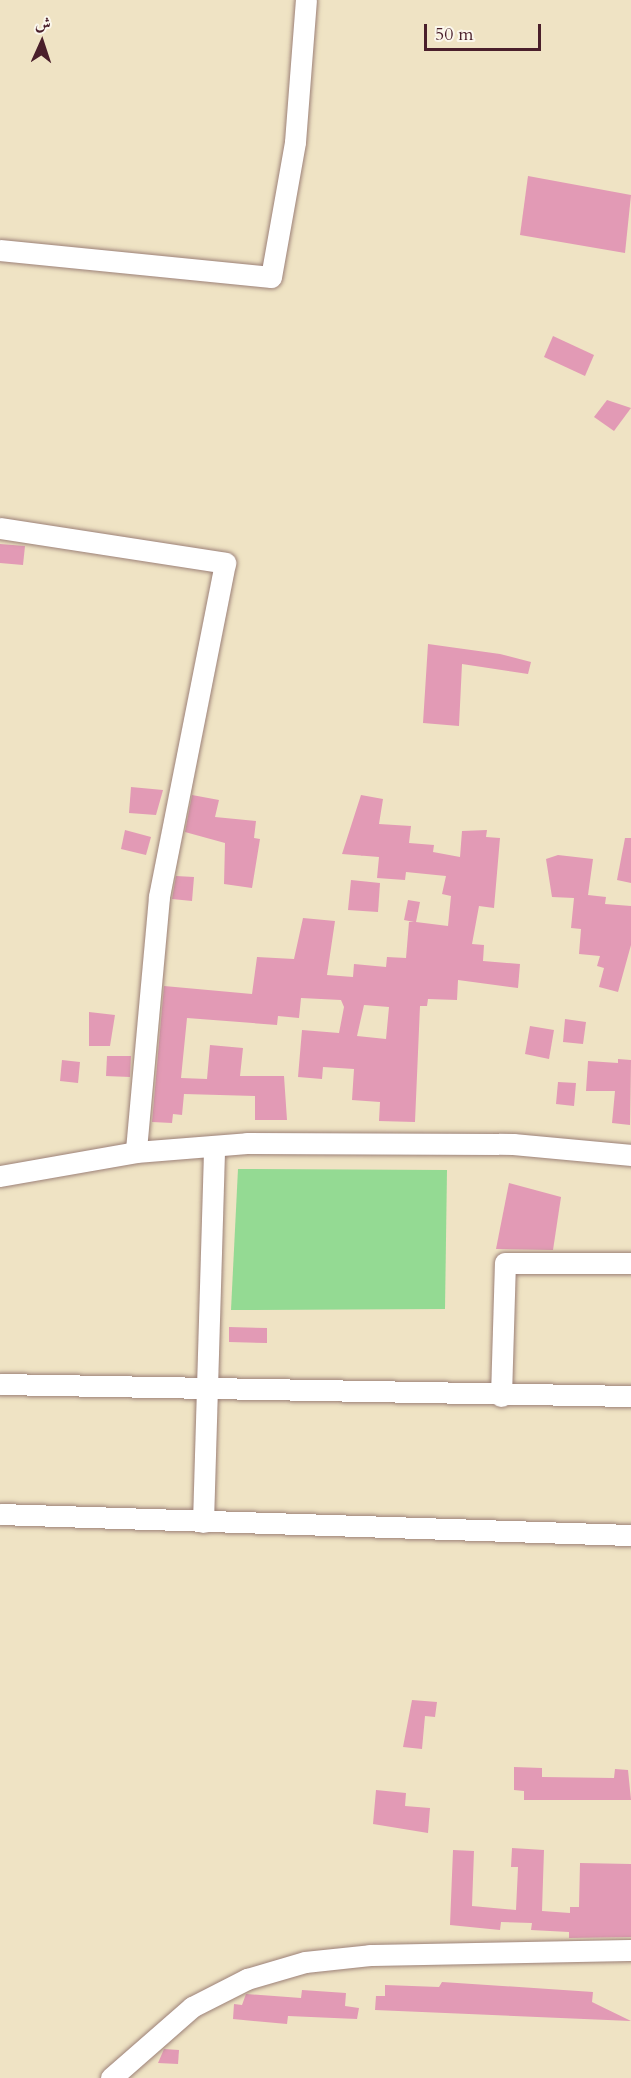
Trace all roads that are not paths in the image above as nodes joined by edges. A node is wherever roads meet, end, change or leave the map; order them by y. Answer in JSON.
{"nodes":[{"id":1,"x":306,"y":0,"type":"edge"},
{"id":2,"x":0,"y":250,"type":"edge"},
{"id":3,"x":0,"y":528,"type":"edge"},
{"id":4,"x":214,"y":1147,"type":"junction"},
{"id":5,"x":136,"y":1152,"type":"junction"},
{"id":6,"x":631,"y":1155,"type":"edge"},
{"id":7,"x":0,"y":1176,"type":"edge"},
{"id":8,"x":631,"y":1263,"type":"edge"},
{"id":9,"x":0,"y":1384,"type":"edge"},
{"id":10,"x":209,"y":1385,"type":"junction"},
{"id":11,"x":501,"y":1396,"type":"junction"},
{"id":12,"x":631,"y":1396,"type":"edge"},
{"id":13,"x":0,"y":1514,"type":"edge"},
{"id":14,"x":203,"y":1522,"type":"junction"},
{"id":15,"x":631,"y":1535,"type":"edge"},
{"id":16,"x":631,"y":1950,"type":"edge"},
{"id":17,"x":111,"y":2078,"type":"edge"}],
"edges":[{"from":1,"to":2,"type":"street"},
{"from":3,"to":5,"type":"street"},
{"from":4,"to":5,"type":"street"},
{"from":4,"to":6,"type":"street"},
{"from":4,"to":10,"type":"street"},
{"from":5,"to":7,"type":"street"},
{"from":8,"to":11,"type":"street"},
{"from":9,"to":10,"type":"street"},
{"from":10,"to":11,"type":"street"},
{"from":10,"to":14,"type":"street"},
{"from":11,"to":12,"type":"street"},
{"from":13,"to":14,"type":"street"},
{"from":14,"to":15,"type":"street"},
{"from":16,"to":17,"type":"street"}]}
